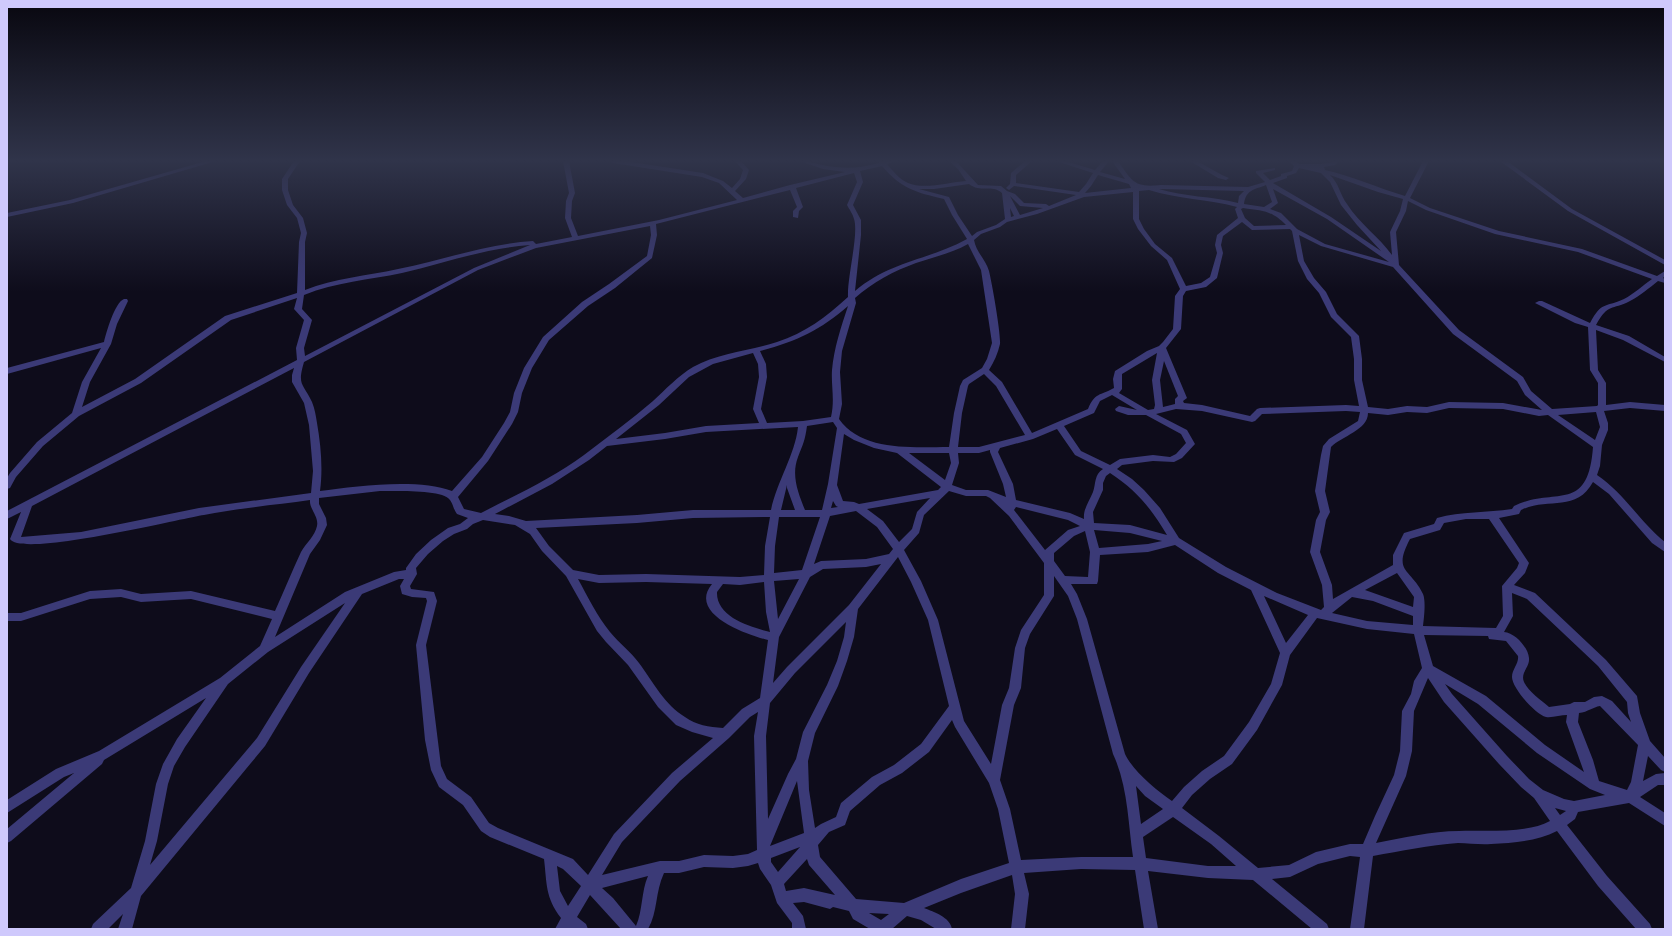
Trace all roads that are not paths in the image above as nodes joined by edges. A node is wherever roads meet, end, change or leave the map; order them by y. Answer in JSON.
{"nodes":[{"id":1,"x":58,"y":205,"type":"edge"},
{"id":2,"x":290,"y":205,"type":"edge"},
{"id":3,"x":568,"y":205,"type":"edge"},
{"id":4,"x":723,"y":205,"type":"edge"},
{"id":5,"x":799,"y":205,"type":"edge"},
{"id":6,"x":850,"y":205,"type":"edge"},
{"id":7,"x":950,"y":205,"type":"edge"},
{"id":8,"x":1006,"y":205,"type":"edge"},
{"id":9,"x":1012,"y":205,"type":"edge"},
{"id":10,"x":1022,"y":205,"type":"edge"},
{"id":11,"x":1057,"y":205,"type":"edge"},
{"id":12,"x":1136,"y":205,"type":"edge"},
{"id":13,"x":1236,"y":205,"type":"edge"},
{"id":14,"x":1272,"y":205,"type":"edge"},
{"id":15,"x":1306,"y":205,"type":"edge"},
{"id":16,"x":1344,"y":205,"type":"edge"},
{"id":17,"x":1404,"y":205,"type":"edge"},
{"id":18,"x":1419,"y":205,"type":"edge"},
{"id":19,"x":1563,"y":205,"type":"edge"},
{"id":20,"x":1054,"y":206,"type":"junction"},
{"id":21,"x":1241,"y":206,"type":"junction"},
{"id":22,"x":1266,"y":209,"type":"junction"},
{"id":23,"x":7,"y":215,"type":"edge"},
{"id":24,"x":796,"y":217,"type":"dead end"},
{"id":25,"x":1018,"y":217,"type":"junction"},
{"id":26,"x":1242,"y":219,"type":"junction"},
{"id":27,"x":1008,"y":220,"type":"junction"},
{"id":28,"x":654,"y":223,"type":"junction"},
{"id":29,"x":1293,"y":229,"type":"junction"},
{"id":30,"x":576,"y":238,"type":"junction"},
{"id":31,"x":971,"y":240,"type":"junction"},
{"id":32,"x":548,"y":244,"type":"junction"},
{"id":33,"x":1665,"y":263,"type":"edge"},
{"id":34,"x":1396,"y":266,"type":"junction"},
{"id":35,"x":1665,"y":273,"type":"edge"},
{"id":36,"x":1661,"y":280,"type":"edge"},
{"id":37,"x":1184,"y":289,"type":"junction"},
{"id":38,"x":301,"y":294,"type":"junction"},
{"id":39,"x":853,"y":298,"type":"junction"},
{"id":40,"x":124,"y":301,"type":"dead end"},
{"id":41,"x":1539,"y":303,"type":"dead end"},
{"id":42,"x":1592,"y":325,"type":"junction"},
{"id":43,"x":107,"y":344,"type":"junction"},
{"id":44,"x":1162,"y":348,"type":"junction"},
{"id":45,"x":756,"y":351,"type":"junction"},
{"id":46,"x":301,"y":360,"type":"junction"},
{"id":47,"x":1665,"y":360,"type":"edge"},
{"id":48,"x":985,"y":370,"type":"junction"},
{"id":49,"x":7,"y":371,"type":"edge"},
{"id":50,"x":1114,"y":393,"type":"junction"},
{"id":51,"x":1180,"y":407,"type":"junction"},
{"id":52,"x":1665,"y":408,"type":"edge"},
{"id":53,"x":1119,"y":409,"type":"dead end"},
{"id":54,"x":1599,"y":409,"type":"junction"},
{"id":55,"x":1364,"y":410,"type":"junction"},
{"id":56,"x":1153,"y":412,"type":"junction"},
{"id":57,"x":1549,"y":412,"type":"junction"},
{"id":58,"x":76,"y":414,"type":"junction"},
{"id":59,"x":835,"y":419,"type":"junction"},
{"id":60,"x":804,"y":424,"type":"junction"},
{"id":61,"x":1059,"y":425,"type":"junction"},
{"id":62,"x":764,"y":426,"type":"junction"},
{"id":63,"x":841,"y":428,"type":"junction"},
{"id":64,"x":1030,"y":437,"type":"junction"},
{"id":65,"x":605,"y":443,"type":"junction"},
{"id":66,"x":996,"y":446,"type":"junction"},
{"id":67,"x":1597,"y":446,"type":"junction"},
{"id":68,"x":954,"y":450,"type":"junction"},
{"id":69,"x":900,"y":451,"type":"junction"},
{"id":70,"x":792,"y":463,"type":"junction"},
{"id":71,"x":1109,"y":468,"type":"junction"},
{"id":72,"x":1592,"y":476,"type":"junction"},
{"id":73,"x":833,"y":484,"type":"junction"},
{"id":74,"x":7,"y":486,"type":"edge"},
{"id":75,"x":944,"y":490,"type":"junction"},
{"id":76,"x":315,"y":496,"type":"junction"},
{"id":77,"x":453,"y":496,"type":"junction"},
{"id":78,"x":993,"y":496,"type":"junction"},
{"id":79,"x":1012,"y":504,"type":"junction"},
{"id":80,"x":28,"y":505,"type":"junction"},
{"id":81,"x":858,"y":508,"type":"junction"},
{"id":82,"x":800,"y":512,"type":"junction"},
{"id":83,"x":825,"y":513,"type":"junction"},
{"id":84,"x":775,"y":514,"type":"junction"},
{"id":85,"x":1012,"y":514,"type":"junction"},
{"id":86,"x":7,"y":515,"type":"edge"},
{"id":87,"x":1492,"y":516,"type":"junction"},
{"id":88,"x":482,"y":518,"type":"junction"},
{"id":89,"x":523,"y":525,"type":"junction"},
{"id":90,"x":1089,"y":526,"type":"junction"},
{"id":91,"x":1176,"y":541,"type":"junction"},
{"id":92,"x":1665,"y":548,"type":"edge"},
{"id":93,"x":1095,"y":552,"type":"junction"},
{"id":94,"x":896,"y":553,"type":"junction"},
{"id":95,"x":1050,"y":564,"type":"junction"},
{"id":96,"x":1398,"y":567,"type":"junction"},
{"id":97,"x":569,"y":573,"type":"junction"},
{"id":98,"x":412,"y":574,"type":"junction"},
{"id":99,"x":806,"y":574,"type":"junction"},
{"id":100,"x":770,"y":578,"type":"junction"},
{"id":101,"x":1061,"y":580,"type":"junction"},
{"id":102,"x":720,"y":581,"type":"junction"},
{"id":103,"x":1507,"y":586,"type":"junction"},
{"id":104,"x":1255,"y":587,"type":"junction"},
{"id":105,"x":358,"y":591,"type":"junction"},
{"id":106,"x":1352,"y":592,"type":"junction"},
{"id":107,"x":853,"y":608,"type":"junction"},
{"id":108,"x":1322,"y":612,"type":"junction"},
{"id":109,"x":1418,"y":614,"type":"junction"},
{"id":110,"x":278,"y":616,"type":"junction"},
{"id":111,"x":7,"y":617,"type":"edge"},
{"id":112,"x":1418,"y":630,"type":"junction"},
{"id":113,"x":1479,"y":632,"type":"junction"},
{"id":114,"x":774,"y":634,"type":"junction"},
{"id":115,"x":264,"y":649,"type":"junction"},
{"id":116,"x":1285,"y":652,"type":"junction"},
{"id":117,"x":1428,"y":669,"type":"junction"},
{"id":118,"x":224,"y":682,"type":"junction"},
{"id":119,"x":766,"y":700,"type":"junction"},
{"id":120,"x":955,"y":707,"type":"junction"},
{"id":121,"x":1574,"y":707,"type":"junction"},
{"id":122,"x":725,"y":734,"type":"junction"},
{"id":123,"x":1644,"y":742,"type":"junction"},
{"id":124,"x":103,"y":755,"type":"junction"},
{"id":125,"x":802,"y":761,"type":"junction"},
{"id":126,"x":1125,"y":765,"type":"junction"},
{"id":127,"x":1665,"y":766,"type":"edge"},
{"id":128,"x":1665,"y":779,"type":"edge"},
{"id":129,"x":994,"y":780,"type":"junction"},
{"id":130,"x":1594,"y":786,"type":"junction"},
{"id":131,"x":1539,"y":794,"type":"junction"},
{"id":132,"x":1630,"y":797,"type":"junction"},
{"id":133,"x":7,"y":806,"type":"edge"},
{"id":134,"x":1574,"y":807,"type":"junction"},
{"id":135,"x":1173,"y":810,"type":"junction"},
{"id":136,"x":1665,"y":820,"type":"edge"},
{"id":137,"x":1559,"y":823,"type":"junction"},
{"id":138,"x":1136,"y":834,"type":"junction"},
{"id":139,"x":7,"y":837,"type":"edge"},
{"id":140,"x":812,"y":840,"type":"junction"},
{"id":141,"x":1368,"y":851,"type":"junction"},
{"id":142,"x":763,"y":852,"type":"junction"},
{"id":143,"x":549,"y":855,"type":"junction"},
{"id":144,"x":1141,"y":864,"type":"junction"},
{"id":145,"x":660,"y":867,"type":"junction"},
{"id":146,"x":1018,"y":867,"type":"junction"},
{"id":147,"x":1258,"y":874,"type":"junction"},
{"id":148,"x":777,"y":882,"type":"junction"},
{"id":149,"x":590,"y":885,"type":"junction"},
{"id":150,"x":137,"y":891,"type":"junction"},
{"id":151,"x":782,"y":898,"type":"junction"},
{"id":152,"x":825,"y":899,"type":"junction"},
{"id":153,"x":853,"y":905,"type":"junction"},
{"id":154,"x":907,"y":908,"type":"junction"},
{"id":155,"x":863,"y":917,"type":"junction"},
{"id":156,"x":565,"y":923,"type":"edge"},
{"id":157,"x":98,"y":929,"type":"edge"},
{"id":158,"x":125,"y":929,"type":"edge"},
{"id":159,"x":581,"y":929,"type":"edge"},
{"id":160,"x":630,"y":929,"type":"edge"},
{"id":161,"x":641,"y":929,"type":"edge"},
{"id":162,"x":799,"y":929,"type":"edge"},
{"id":163,"x":882,"y":929,"type":"edge"},
{"id":164,"x":945,"y":929,"type":"edge"},
{"id":165,"x":1018,"y":929,"type":"edge"},
{"id":166,"x":1152,"y":929,"type":"edge"},
{"id":167,"x":1322,"y":929,"type":"edge"},
{"id":168,"x":1357,"y":929,"type":"edge"},
{"id":169,"x":1645,"y":929,"type":"edge"}],
"edges":[{"from":1,"to":23,"type":"street"},
{"from":2,"to":38,"type":"street"},
{"from":3,"to":30,"type":"street"},
{"from":4,"to":28,"type":"street"},
{"from":5,"to":24,"type":"street"},
{"from":6,"to":39,"type":"street"},
{"from":7,"to":31,"type":"street"},
{"from":8,"to":27,"type":"street"},
{"from":9,"to":25,"type":"street"},
{"from":10,"to":20,"type":"street"},
{"from":11,"to":20,"type":"street"},
{"from":12,"to":37,"type":"street"},
{"from":13,"to":21,"type":"street"},
{"from":14,"to":22,"type":"street"},
{"from":15,"to":34,"type":"street"},
{"from":16,"to":34,"type":"street"},
{"from":17,"to":34,"type":"street"},
{"from":18,"to":36,"type":"street"},
{"from":19,"to":33,"type":"street"},
{"from":20,"to":25,"type":"street"},
{"from":21,"to":22,"type":"street"},
{"from":21,"to":26,"type":"street"},
{"from":22,"to":29,"type":"street"},
{"from":25,"to":27,"type":"street"},
{"from":26,"to":29,"type":"street"},
{"from":26,"to":37,"type":"street"},
{"from":27,"to":31,"type":"street"},
{"from":28,"to":30,"type":"street"},
{"from":28,"to":77,"type":"street"},
{"from":29,"to":34,"type":"street"},
{"from":29,"to":55,"type":"street"},
{"from":30,"to":32,"type":"street"},
{"from":31,"to":39,"type":"street"},
{"from":31,"to":48,"type":"street"},
{"from":32,"to":38,"type":"street"},
{"from":32,"to":46,"type":"street"},
{"from":34,"to":57,"type":"street"},
{"from":35,"to":36,"type":"street"},
{"from":36,"to":42,"type":"street"},
{"from":37,"to":44,"type":"street"},
{"from":38,"to":46,"type":"street"},
{"from":38,"to":58,"type":"street"},
{"from":39,"to":45,"type":"street"},
{"from":39,"to":59,"type":"street"},
{"from":40,"to":43,"type":"street"},
{"from":41,"to":42,"type":"street"},
{"from":42,"to":47,"type":"street"},
{"from":42,"to":54,"type":"street"},
{"from":43,"to":49,"type":"street"},
{"from":43,"to":58,"type":"street"},
{"from":44,"to":50,"type":"street"},
{"from":44,"to":51,"type":"street"},
{"from":44,"to":56,"type":"street"},
{"from":45,"to":62,"type":"street"},
{"from":45,"to":65,"type":"street"},
{"from":46,"to":76,"type":"street"},
{"from":46,"to":80,"type":"street"},
{"from":48,"to":64,"type":"street"},
{"from":48,"to":68,"type":"street"},
{"from":50,"to":56,"type":"street"},
{"from":50,"to":61,"type":"street"},
{"from":51,"to":55,"type":"street"},
{"from":51,"to":56,"type":"street"},
{"from":52,"to":54,"type":"street"},
{"from":53,"to":56,"type":"street"},
{"from":54,"to":57,"type":"street"},
{"from":54,"to":67,"type":"street"},
{"from":55,"to":57,"type":"street"},
{"from":55,"to":108,"type":"street"},
{"from":56,"to":71,"type":"street"},
{"from":57,"to":67,"type":"street"},
{"from":58,"to":74,"type":"street"},
{"from":59,"to":60,"type":"street"},
{"from":59,"to":63,"type":"street"},
{"from":60,"to":62,"type":"street"},
{"from":60,"to":70,"type":"street"},
{"from":61,"to":64,"type":"street"},
{"from":61,"to":71,"type":"street"},
{"from":62,"to":65,"type":"street"},
{"from":63,"to":69,"type":"street"},
{"from":63,"to":73,"type":"street"},
{"from":64,"to":66,"type":"street"},
{"from":65,"to":88,"type":"street"},
{"from":66,"to":68,"type":"street"},
{"from":66,"to":79,"type":"street"},
{"from":67,"to":72,"type":"street"},
{"from":68,"to":69,"type":"street"},
{"from":68,"to":75,"type":"street"},
{"from":69,"to":75,"type":"street"},
{"from":70,"to":82,"type":"street"},
{"from":70,"to":84,"type":"street"},
{"from":71,"to":90,"type":"street"},
{"from":71,"to":91,"type":"street"},
{"from":72,"to":87,"type":"street"},
{"from":72,"to":92,"type":"street"},
{"from":73,"to":81,"type":"street"},
{"from":73,"to":83,"type":"street"},
{"from":75,"to":78,"type":"street"},
{"from":75,"to":81,"type":"street"},
{"from":75,"to":94,"type":"street"},
{"from":76,"to":77,"type":"street"},
{"from":76,"to":80,"type":"street"},
{"from":76,"to":110,"type":"street"},
{"from":77,"to":88,"type":"street"},
{"from":78,"to":79,"type":"street"},
{"from":78,"to":85,"type":"street"},
{"from":79,"to":85,"type":"street"},
{"from":79,"to":90,"type":"street"},
{"from":80,"to":86,"type":"street"},
{"from":81,"to":83,"type":"street"},
{"from":81,"to":94,"type":"street"},
{"from":82,"to":83,"type":"street"},
{"from":82,"to":84,"type":"street"},
{"from":83,"to":99,"type":"street"},
{"from":84,"to":89,"type":"street"},
{"from":84,"to":100,"type":"street"},
{"from":85,"to":95,"type":"street"},
{"from":87,"to":96,"type":"street"},
{"from":87,"to":103,"type":"street"},
{"from":88,"to":89,"type":"street"},
{"from":88,"to":98,"type":"street"},
{"from":89,"to":97,"type":"street"},
{"from":90,"to":91,"type":"street"},
{"from":90,"to":93,"type":"street"},
{"from":90,"to":95,"type":"street"},
{"from":91,"to":93,"type":"street"},
{"from":91,"to":104,"type":"street"},
{"from":93,"to":101,"type":"street"},
{"from":94,"to":99,"type":"street"},
{"from":94,"to":107,"type":"street"},
{"from":94,"to":120,"type":"street"},
{"from":95,"to":101,"type":"street"},
{"from":95,"to":129,"type":"street"},
{"from":96,"to":106,"type":"street"},
{"from":96,"to":109,"type":"street"},
{"from":97,"to":102,"type":"street"},
{"from":97,"to":122,"type":"street"},
{"from":98,"to":105,"type":"street"},
{"from":98,"to":143,"type":"street"},
{"from":99,"to":100,"type":"street"},
{"from":99,"to":114,"type":"street"},
{"from":100,"to":102,"type":"street"},
{"from":100,"to":114,"type":"street"},
{"from":101,"to":126,"type":"street"},
{"from":102,"to":114,"type":"street"},
{"from":103,"to":113,"type":"street"},
{"from":103,"to":123,"type":"street"},
{"from":104,"to":108,"type":"street"},
{"from":104,"to":116,"type":"street"},
{"from":105,"to":115,"type":"street"},
{"from":105,"to":150,"type":"street"},
{"from":106,"to":108,"type":"street"},
{"from":106,"to":109,"type":"street"},
{"from":107,"to":119,"type":"street"},
{"from":107,"to":125,"type":"street"},
{"from":108,"to":112,"type":"street"},
{"from":108,"to":116,"type":"street"},
{"from":109,"to":112,"type":"street"},
{"from":110,"to":111,"type":"street"},
{"from":110,"to":115,"type":"street"},
{"from":112,"to":113,"type":"street"},
{"from":112,"to":117,"type":"street"},
{"from":113,"to":121,"type":"street"},
{"from":114,"to":119,"type":"street"},
{"from":115,"to":118,"type":"street"},
{"from":116,"to":135,"type":"street"},
{"from":117,"to":130,"type":"street"},
{"from":117,"to":131,"type":"street"},
{"from":117,"to":141,"type":"street"},
{"from":118,"to":124,"type":"street"},
{"from":118,"to":150,"type":"street"},
{"from":119,"to":122,"type":"street"},
{"from":119,"to":142,"type":"street"},
{"from":120,"to":129,"type":"street"},
{"from":120,"to":140,"type":"street"},
{"from":121,"to":123,"type":"street"},
{"from":121,"to":130,"type":"street"},
{"from":122,"to":149,"type":"street"},
{"from":123,"to":127,"type":"street"},
{"from":123,"to":132,"type":"street"},
{"from":124,"to":133,"type":"street"},
{"from":124,"to":139,"type":"street"},
{"from":125,"to":140,"type":"street"},
{"from":125,"to":142,"type":"street"},
{"from":126,"to":135,"type":"street"},
{"from":126,"to":138,"type":"street"},
{"from":128,"to":132,"type":"street"},
{"from":129,"to":146,"type":"street"},
{"from":130,"to":132,"type":"street"},
{"from":131,"to":134,"type":"street"},
{"from":131,"to":137,"type":"street"},
{"from":132,"to":134,"type":"street"},
{"from":132,"to":136,"type":"street"},
{"from":134,"to":137,"type":"street"},
{"from":135,"to":138,"type":"street"},
{"from":135,"to":147,"type":"street"},
{"from":137,"to":141,"type":"street"},
{"from":137,"to":169,"type":"street"},
{"from":138,"to":144,"type":"street"},
{"from":140,"to":142,"type":"street"},
{"from":140,"to":148,"type":"street"},
{"from":140,"to":153,"type":"street"},
{"from":141,"to":147,"type":"street"},
{"from":141,"to":168,"type":"street"},
{"from":142,"to":145,"type":"street"},
{"from":142,"to":148,"type":"street"},
{"from":143,"to":149,"type":"street"},
{"from":143,"to":156,"type":"street"},
{"from":144,"to":146,"type":"street"},
{"from":144,"to":147,"type":"street"},
{"from":144,"to":166,"type":"street"},
{"from":145,"to":149,"type":"street"},
{"from":145,"to":161,"type":"street"},
{"from":146,"to":154,"type":"street"},
{"from":146,"to":165,"type":"street"},
{"from":147,"to":167,"type":"street"},
{"from":148,"to":151,"type":"street"},
{"from":149,"to":156,"type":"street"},
{"from":149,"to":160,"type":"street"},
{"from":150,"to":157,"type":"street"},
{"from":150,"to":158,"type":"street"},
{"from":151,"to":152,"type":"street"},
{"from":151,"to":162,"type":"street"},
{"from":152,"to":153,"type":"street"},
{"from":152,"to":155,"type":"street"},
{"from":153,"to":154,"type":"street"},
{"from":153,"to":155,"type":"street"},
{"from":154,"to":163,"type":"street"},
{"from":154,"to":164,"type":"street"},
{"from":155,"to":163,"type":"street"},
{"from":156,"to":159,"type":"street"}]}
